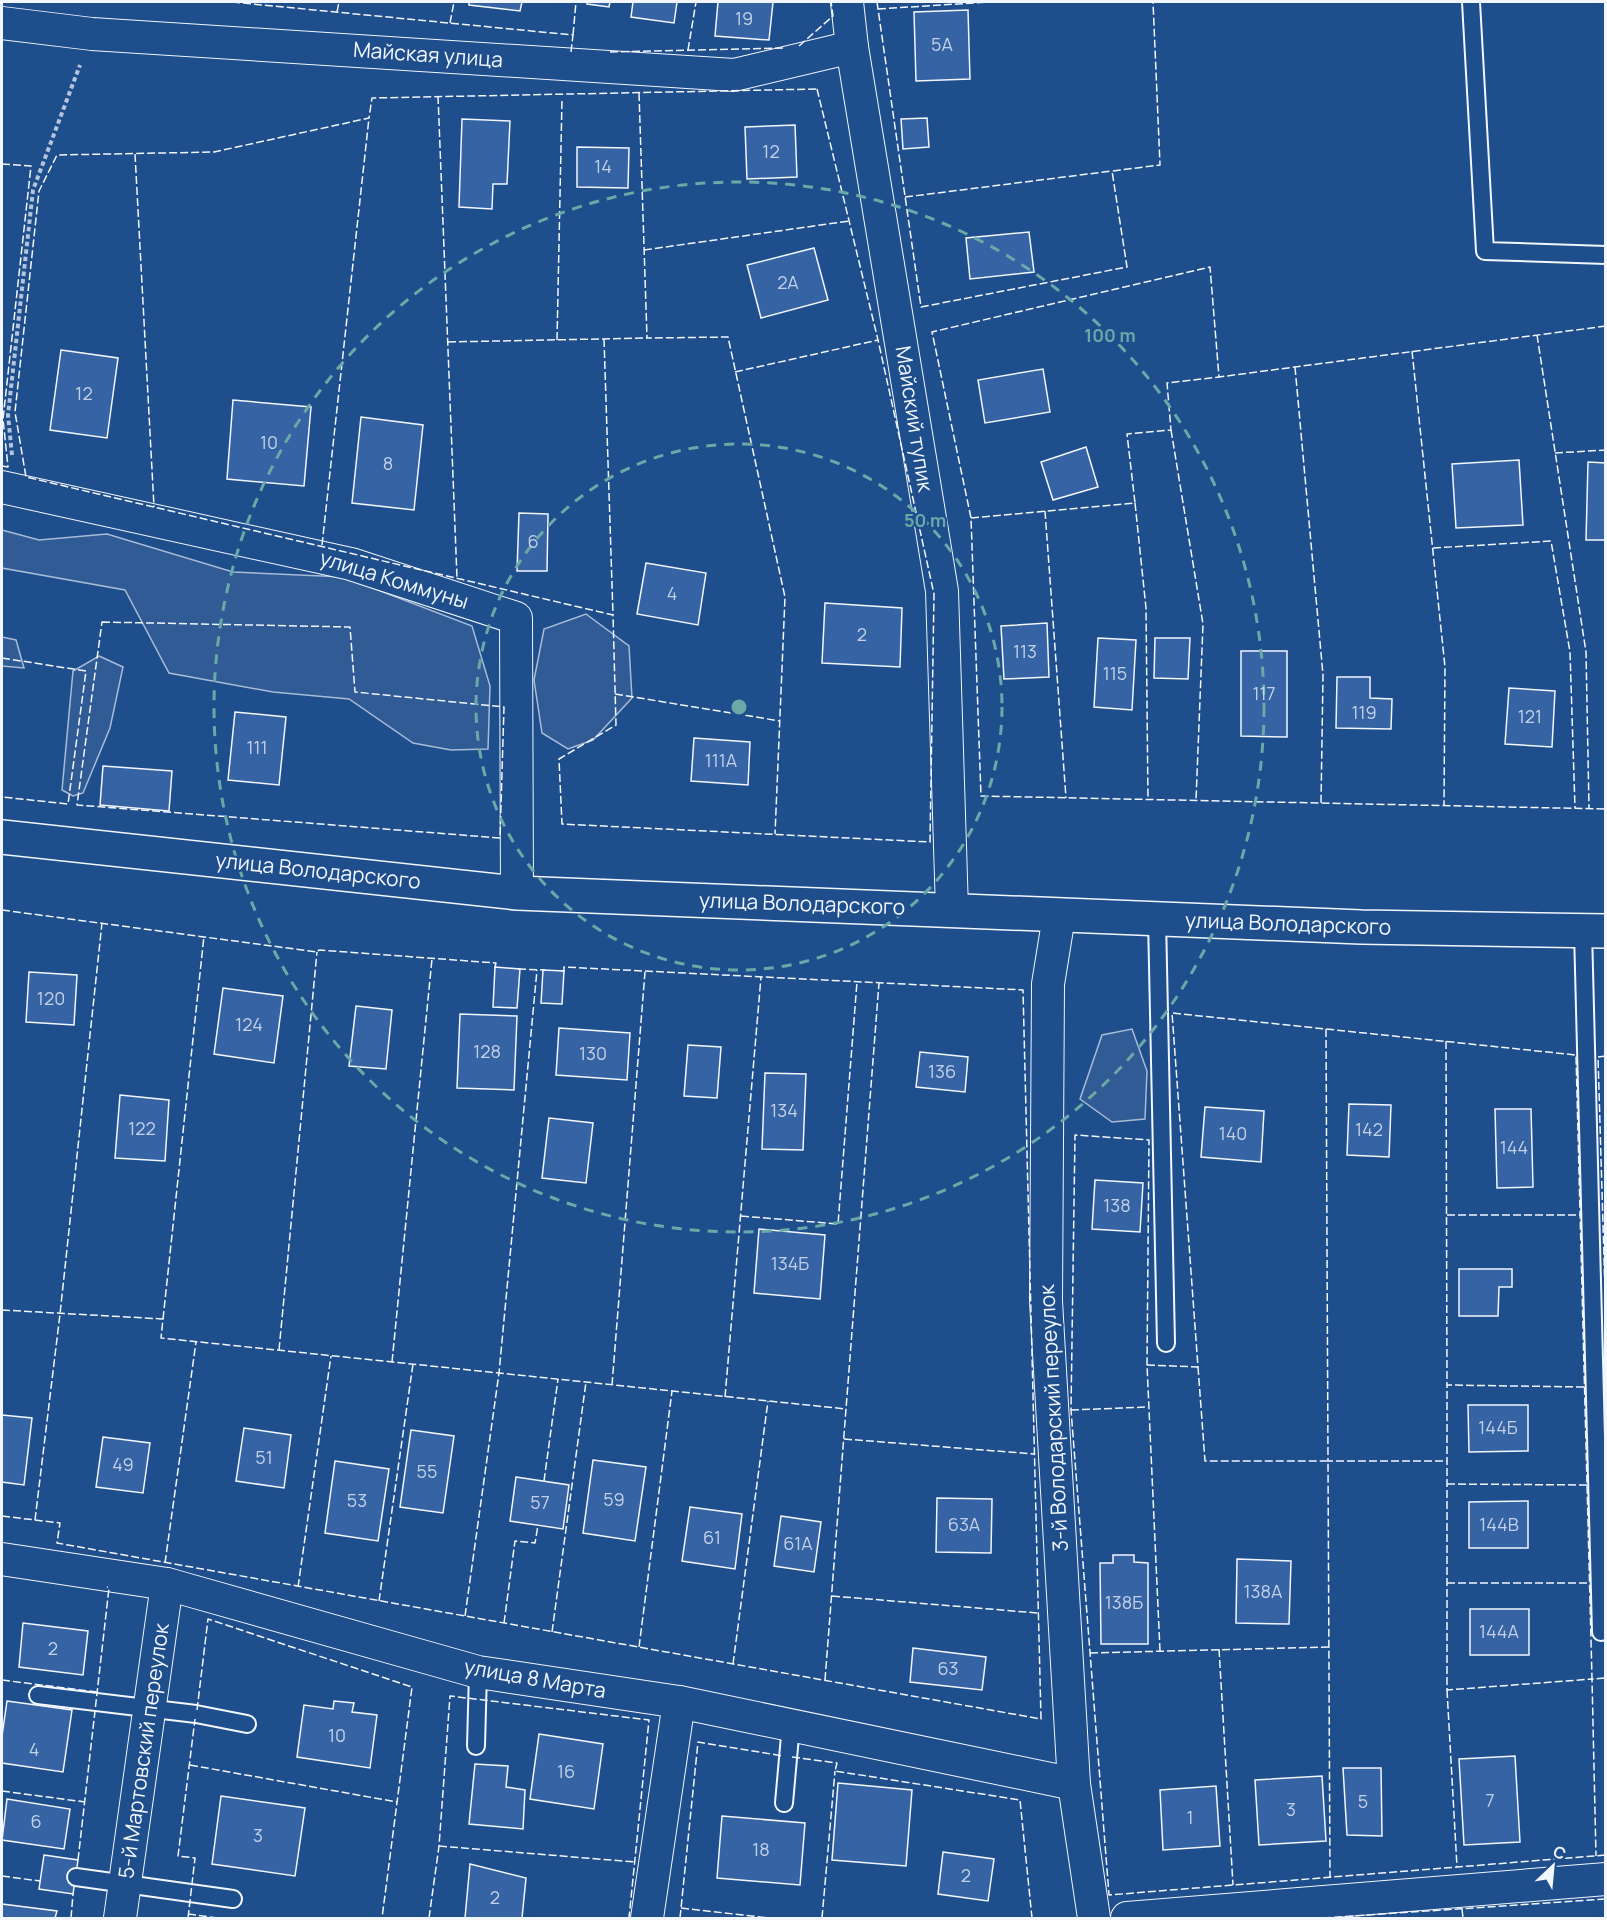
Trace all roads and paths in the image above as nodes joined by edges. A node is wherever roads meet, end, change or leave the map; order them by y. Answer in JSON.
{"nodes":[{"id":1,"x":847,"y":2,"type":"edge"},
{"id":2,"x":1471,"y":2,"type":"edge"},
{"id":3,"x":2,"y":23,"type":"edge"},
{"id":4,"x":92,"y":34,"type":"junction"},
{"id":5,"x":852,"y":47,"type":"junction"},
{"id":6,"x":1605,"y":255,"type":"edge"},
{"id":7,"x":9,"y":489,"type":"edge"},
{"id":8,"x":2,"y":837,"type":"edge"},
{"id":9,"x":517,"y":893,"type":"junction"},
{"id":10,"x":952,"y":910,"type":"junction"},
{"id":11,"x":1059,"y":916,"type":"junction"},
{"id":12,"x":1157,"y":919,"type":"junction"},
{"id":13,"x":1594,"y":931,"type":"edge"},
{"id":14,"x":1166,"y":1342,"type":"dead end"},
{"id":15,"x":2,"y":1559,"type":"edge"},
{"id":16,"x":167,"y":1584,"type":"junction"},
{"id":17,"x":1601,"y":1632,"type":"dead end"},
{"id":18,"x":478,"y":1672,"type":"junction"},
{"id":19,"x":38,"y":1695,"type":"dead end"},
{"id":20,"x":679,"y":1702,"type":"junction"},
{"id":21,"x":150,"y":1710,"type":"junction"},
{"id":22,"x":247,"y":1724,"type":"dead end"},
{"id":23,"x":790,"y":1725,"type":"junction"},
{"id":24,"x":476,"y":1746,"type":"dead end"},
{"id":25,"x":1074,"y":1784,"type":"junction"},
{"id":26,"x":784,"y":1803,"type":"dead end"},
{"id":27,"x":76,"y":1877,"type":"dead end"},
{"id":28,"x":1605,"y":1879,"type":"edge"},
{"id":29,"x":125,"y":1884,"type":"junction"},
{"id":30,"x":233,"y":1899,"type":"dead end"},
{"id":31,"x":120,"y":1918,"type":"edge"},
{"id":32,"x":647,"y":1918,"type":"edge"},
{"id":33,"x":1094,"y":1918,"type":"edge"},
{"id":34,"x":1127,"y":1918,"type":"edge"}],
"edges":[{"from":1,"to":5,"type":"street","name":"Майский тупик"},
{"from":2,"to":6,"type":"lane"},
{"from":3,"to":4,"type":"street","name":"Майская улица"},
{"from":4,"to":5,"type":"street","name":"Майская улица"},
{"from":4,"to":7,"type":"path"},
{"from":5,"to":10,"type":"street","name":"Майский тупик"},
{"from":7,"to":9,"type":"street","name":"улица Коммуны"},
{"from":8,"to":9,"type":"main road","name":"улица Володарского"},
{"from":9,"to":10,"type":"main road","name":"улица Володарского"},
{"from":10,"to":11,"type":"main road","name":"улица Володарского"},
{"from":11,"to":12,"type":"main road","name":"улица Володарского"},
{"from":11,"to":25,"type":"street","name":"3-й Володарский переулок"},
{"from":12,"to":13,"type":"main road","name":"улица Володарского"},
{"from":12,"to":14,"type":"lane"},
{"from":13,"to":17,"type":"lane"},
{"from":15,"to":16,"type":"street","name":"улица 8 Марта"},
{"from":16,"to":18,"type":"street","name":"улица 8 Марта"},
{"from":16,"to":21,"type":"street","name":"5-й Мартовский переулок"},
{"from":18,"to":20,"type":"street","name":"улица 8 Марта"},
{"from":18,"to":24,"type":"lane"},
{"from":19,"to":21,"type":"lane"},
{"from":20,"to":23,"type":"street","name":"улица 8 Марта"},
{"from":20,"to":32,"type":"street"},
{"from":21,"to":22,"type":"lane"},
{"from":21,"to":29,"type":"street","name":"5-й Мартовский переулок"},
{"from":23,"to":25,"type":"street","name":"улица 8 Марта"},
{"from":23,"to":26,"type":"lane"},
{"from":25,"to":33,"type":"street","name":"3-й Володарский переулок"},
{"from":27,"to":29,"type":"lane"},
{"from":28,"to":34,"type":"street"},
{"from":29,"to":30,"type":"lane"},
{"from":29,"to":31,"type":"street","name":"5-й Мартовский переулок"}]}
